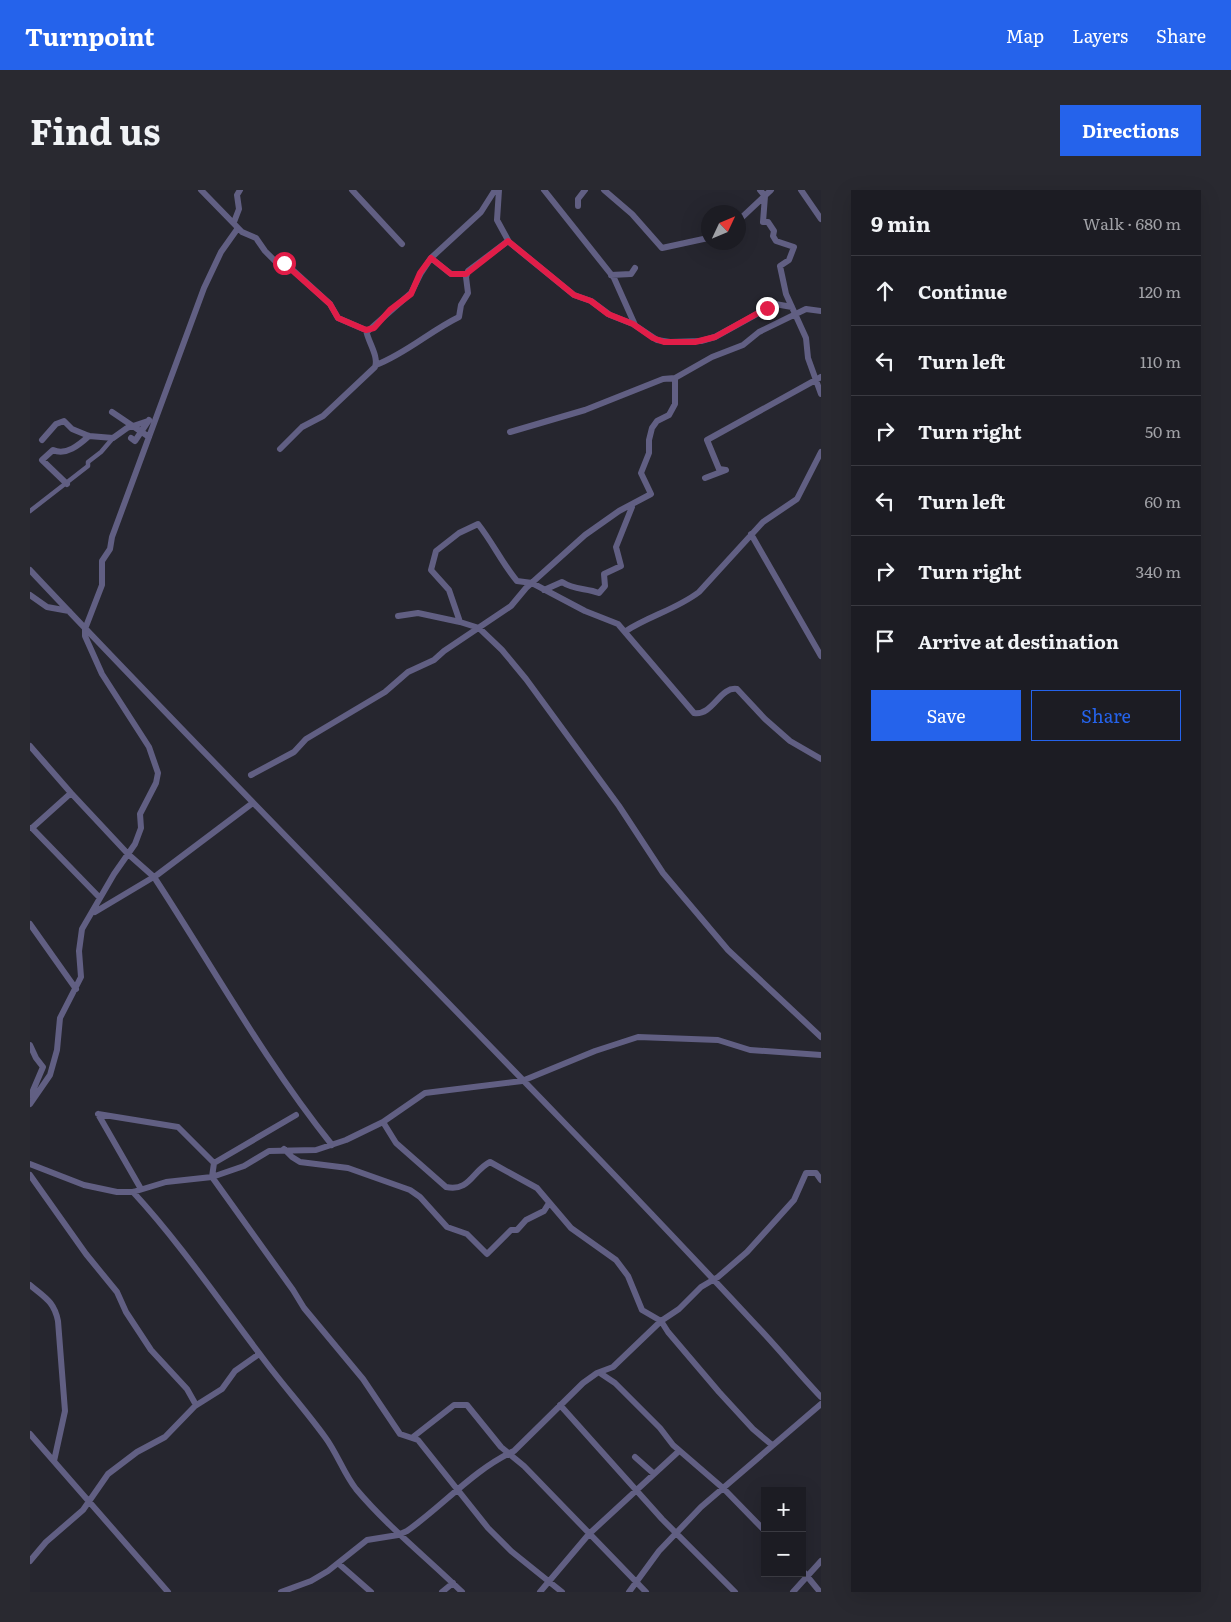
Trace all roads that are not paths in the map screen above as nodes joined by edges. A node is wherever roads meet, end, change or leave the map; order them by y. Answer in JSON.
{"nodes":[{"id":1,"x":201,"y":190,"type":"edge"},
{"id":2,"x":240,"y":190,"type":"edge"},
{"id":3,"x":352,"y":190,"type":"edge"},
{"id":4,"x":495,"y":190,"type":"edge"},
{"id":5,"x":499,"y":190,"type":"edge"},
{"id":6,"x":544,"y":190,"type":"edge"},
{"id":7,"x":585,"y":190,"type":"edge"},
{"id":8,"x":604,"y":190,"type":"edge"},
{"id":9,"x":760,"y":190,"type":"edge"},
{"id":10,"x":771,"y":190,"type":"edge"},
{"id":11,"x":801,"y":190,"type":"edge"},
{"id":12,"x":765,"y":196,"type":"junction"},
{"id":13,"x":578,"y":206,"type":"dead end"},
{"id":14,"x":746,"y":214,"type":"edge"},
{"id":15,"x":821,"y":219,"type":"edge"},
{"id":16,"x":236,"y":225,"type":"junction"},
{"id":17,"x":701,"y":240,"type":"edge"},
{"id":18,"x":508,"y":241,"type":"junction"},
{"id":19,"x":402,"y":244,"type":"dead end"},
{"id":20,"x":431,"y":258,"type":"junction"},
{"id":21,"x":635,"y":268,"type":"dead end"},
{"id":22,"x":466,"y":274,"type":"junction"},
{"id":23,"x":611,"y":275,"type":"junction"},
{"id":24,"x":792,"y":307,"type":"junction"},
{"id":25,"x":821,"y":311,"type":"edge"},
{"id":26,"x":796,"y":315,"type":"junction"},
{"id":27,"x":635,"y":325,"type":"junction"},
{"id":28,"x":366,"y":330,"type":"junction"},
{"id":29,"x":376,"y":365,"type":"junction"},
{"id":30,"x":675,"y":378,"type":"junction"},
{"id":31,"x":818,"y":379,"type":"edge"},
{"id":32,"x":821,"y":394,"type":"edge"},
{"id":33,"x":112,"y":412,"type":"dead end"},
{"id":34,"x":156,"y":415,"type":"junction"},
{"id":35,"x":148,"y":421,"type":"junction"},
{"id":36,"x":132,"y":427,"type":"junction"},
{"id":37,"x":141,"y":432,"type":"junction"},
{"id":38,"x":510,"y":432,"type":"dead end"},
{"id":39,"x":89,"y":436,"type":"junction"},
{"id":40,"x":149,"y":437,"type":"junction"},
{"id":41,"x":113,"y":438,"type":"junction"},
{"id":42,"x":42,"y":440,"type":"dead end"},
{"id":43,"x":146,"y":447,"type":"junction"},
{"id":44,"x":280,"y":449,"type":"dead end"},
{"id":45,"x":821,"y":452,"type":"edge"},
{"id":46,"x":706,"y":478,"type":"dead end"},
{"id":47,"x":67,"y":484,"type":"junction"},
{"id":48,"x":632,"y":507,"type":"dead end"},
{"id":49,"x":30,"y":510,"type":"edge"},
{"id":50,"x":751,"y":534,"type":"junction"},
{"id":51,"x":30,"y":570,"type":"edge"},
{"id":52,"x":532,"y":583,"type":"junction"},
{"id":53,"x":544,"y":590,"type":"junction"},
{"id":54,"x":30,"y":595,"type":"edge"},
{"id":55,"x":69,"y":611,"type":"junction"},
{"id":56,"x":398,"y":616,"type":"dead end"},
{"id":57,"x":460,"y":622,"type":"junction"},
{"id":58,"x":479,"y":628,"type":"junction"},
{"id":59,"x":85,"y":629,"type":"junction"},
{"id":60,"x":626,"y":631,"type":"junction"},
{"id":61,"x":821,"y":656,"type":"edge"},
{"id":62,"x":30,"y":746,"type":"edge"},
{"id":63,"x":821,"y":759,"type":"edge"},
{"id":64,"x":251,"y":775,"type":"dead end"},
{"id":65,"x":71,"y":793,"type":"junction"},
{"id":66,"x":250,"y":805,"type":"dead end"},
{"id":67,"x":31,"y":828,"type":"edge"},
{"id":68,"x":128,"y":854,"type":"junction"},
{"id":69,"x":155,"y":878,"type":"junction"},
{"id":70,"x":100,"y":898,"type":"junction"},
{"id":71,"x":95,"y":912,"type":"dead end"},
{"id":72,"x":30,"y":924,"type":"edge"},
{"id":73,"x":76,"y":989,"type":"junction"},
{"id":74,"x":821,"y":1037,"type":"edge"},
{"id":75,"x":30,"y":1045,"type":"edge"},
{"id":76,"x":821,"y":1056,"type":"edge"},
{"id":77,"x":522,"y":1081,"type":"junction"},
{"id":78,"x":32,"y":1101,"type":"edge"},
{"id":79,"x":296,"y":1115,"type":"dead end"},
{"id":80,"x":383,"y":1122,"type":"junction"},
{"id":81,"x":332,"y":1145,"type":"junction"},
{"id":82,"x":284,"y":1149,"type":"junction"},
{"id":83,"x":214,"y":1163,"type":"junction"},
{"id":84,"x":30,"y":1164,"type":"edge"},
{"id":85,"x":30,"y":1175,"type":"edge"},
{"id":86,"x":212,"y":1176,"type":"junction"},
{"id":87,"x":821,"y":1180,"type":"edge"},
{"id":88,"x":141,"y":1189,"type":"junction"},
{"id":89,"x":132,"y":1192,"type":"junction"},
{"id":90,"x":549,"y":1203,"type":"junction"},
{"id":91,"x":712,"y":1280,"type":"junction"},
{"id":92,"x":31,"y":1287,"type":"edge"},
{"id":93,"x":661,"y":1321,"type":"junction"},
{"id":94,"x":259,"y":1354,"type":"junction"},
{"id":95,"x":600,"y":1373,"type":"junction"},
{"id":96,"x":821,"y":1398,"type":"edge"},
{"id":97,"x":821,"y":1404,"type":"edge"},
{"id":98,"x":196,"y":1405,"type":"junction"},
{"id":99,"x":560,"y":1405,"type":"junction"},
{"id":100,"x":30,"y":1434,"type":"edge"},
{"id":101,"x":413,"y":1437,"type":"junction"},
{"id":102,"x":772,"y":1445,"type":"junction"},
{"id":103,"x":679,"y":1451,"type":"junction"},
{"id":104,"x":509,"y":1453,"type":"junction"},
{"id":105,"x":634,"y":1457,"type":"dead end"},
{"id":106,"x":54,"y":1461,"type":"junction"},
{"id":107,"x":653,"y":1473,"type":"junction"},
{"id":108,"x":636,"y":1489,"type":"junction"},
{"id":109,"x":724,"y":1489,"type":"junction"},
{"id":110,"x":458,"y":1490,"type":"junction"},
{"id":111,"x":89,"y":1502,"type":"junction"},
{"id":112,"x":761,"y":1527,"type":"edge"},
{"id":113,"x":676,"y":1533,"type":"junction"},
{"id":114,"x":589,"y":1534,"type":"junction"},
{"id":115,"x":398,"y":1535,"type":"junction"},
{"id":116,"x":30,"y":1561,"type":"edge"},
{"id":117,"x":821,"y":1562,"type":"edge"},
{"id":118,"x":339,"y":1564,"type":"junction"},
{"id":119,"x":808,"y":1576,"type":"junction"},
{"id":120,"x":548,"y":1581,"type":"junction"},
{"id":121,"x":637,"y":1582,"type":"junction"},
{"id":122,"x":453,"y":1583,"type":"junction"},
{"id":123,"x":168,"y":1592,"type":"edge"},
{"id":124,"x":281,"y":1592,"type":"edge"},
{"id":125,"x":371,"y":1592,"type":"edge"},
{"id":126,"x":442,"y":1592,"type":"edge"},
{"id":127,"x":462,"y":1592,"type":"edge"},
{"id":128,"x":540,"y":1592,"type":"edge"},
{"id":129,"x":562,"y":1592,"type":"edge"},
{"id":130,"x":628,"y":1592,"type":"edge"},
{"id":131,"x":646,"y":1592,"type":"edge"},
{"id":132,"x":735,"y":1592,"type":"edge"},
{"id":133,"x":794,"y":1592,"type":"edge"},
{"id":134,"x":820,"y":1592,"type":"edge"}],
"edges":[{"from":1,"to":16,"type":"street"},
{"from":2,"to":16,"type":"street"},
{"from":3,"to":19,"type":"street"},
{"from":4,"to":20,"type":"street"},
{"from":5,"to":18,"type":"street"},
{"from":6,"to":23,"type":"street"},
{"from":7,"to":13,"type":"street"},
{"from":8,"to":17,"type":"street"},
{"from":9,"to":12,"type":"street"},
{"from":10,"to":12,"type":"street"},
{"from":11,"to":15,"type":"street"},
{"from":12,"to":14,"type":"street"},
{"from":12,"to":24,"type":"street"},
{"from":16,"to":28,"type":"street"},
{"from":16,"to":34,"type":"street"},
{"from":18,"to":22,"type":"street"},
{"from":18,"to":27,"type":"street"},
{"from":20,"to":22,"type":"street"},
{"from":20,"to":28,"type":"street"},
{"from":21,"to":23,"type":"street"},
{"from":22,"to":29,"type":"street"},
{"from":23,"to":27,"type":"street"},
{"from":24,"to":26,"type":"street"},
{"from":24,"to":27,"type":"street"},
{"from":25,"to":26,"type":"street"},
{"from":26,"to":30,"type":"street"},
{"from":26,"to":31,"type":"street"},
{"from":28,"to":29,"type":"street"},
{"from":29,"to":44,"type":"street"},
{"from":30,"to":38,"type":"street"},
{"from":30,"to":52,"type":"street"},
{"from":31,"to":32,"type":"street"},
{"from":31,"to":46,"type":"street"},
{"from":33,"to":36,"type":"street"},
{"from":34,"to":35,"type":"street"},
{"from":34,"to":40,"type":"street"},
{"from":35,"to":36,"type":"street"},
{"from":35,"to":37,"type":"street"},
{"from":36,"to":37,"type":"street"},
{"from":36,"to":41,"type":"street"},
{"from":37,"to":40,"type":"street"},
{"from":37,"to":43,"type":"street"},
{"from":39,"to":41,"type":"street"},
{"from":39,"to":42,"type":"street"},
{"from":39,"to":47,"type":"street"},
{"from":40,"to":43,"type":"street"},
{"from":41,"to":47,"type":"street"},
{"from":43,"to":59,"type":"street"},
{"from":45,"to":50,"type":"street"},
{"from":47,"to":49,"type":"street"},
{"from":48,"to":53,"type":"street"},
{"from":50,"to":60,"type":"street"},
{"from":50,"to":61,"type":"street"},
{"from":51,"to":55,"type":"street"},
{"from":52,"to":53,"type":"street"},
{"from":52,"to":57,"type":"street"},
{"from":52,"to":58,"type":"street"},
{"from":53,"to":60,"type":"street"},
{"from":54,"to":55,"type":"street"},
{"from":55,"to":59,"type":"street"},
{"from":56,"to":57,"type":"street"},
{"from":57,"to":58,"type":"street"},
{"from":58,"to":64,"type":"street"},
{"from":58,"to":74,"type":"street"},
{"from":59,"to":68,"type":"street"},
{"from":59,"to":77,"type":"street"},
{"from":60,"to":63,"type":"street"},
{"from":62,"to":65,"type":"street"},
{"from":65,"to":67,"type":"street"},
{"from":65,"to":68,"type":"street"},
{"from":66,"to":69,"type":"street"},
{"from":67,"to":70,"type":"street"},
{"from":68,"to":69,"type":"street"},
{"from":68,"to":70,"type":"street"},
{"from":69,"to":71,"type":"street"},
{"from":69,"to":81,"type":"street"},
{"from":70,"to":73,"type":"street"},
{"from":72,"to":73,"type":"street"},
{"from":73,"to":78,"type":"street"},
{"from":75,"to":78,"type":"street"},
{"from":76,"to":77,"type":"street"},
{"from":77,"to":80,"type":"street"},
{"from":77,"to":91,"type":"street"},
{"from":79,"to":83,"type":"street"},
{"from":80,"to":81,"type":"street"},
{"from":80,"to":90,"type":"street"},
{"from":81,"to":82,"type":"street"},
{"from":82,"to":86,"type":"street"},
{"from":82,"to":90,"type":"street"},
{"from":83,"to":86,"type":"street"},
{"from":83,"to":88,"type":"street"},
{"from":84,"to":89,"type":"street"},
{"from":85,"to":98,"type":"street"},
{"from":86,"to":88,"type":"street"},
{"from":86,"to":101,"type":"street"},
{"from":87,"to":91,"type":"street"},
{"from":88,"to":89,"type":"street"},
{"from":89,"to":94,"type":"street"},
{"from":90,"to":93,"type":"street"},
{"from":91,"to":93,"type":"street"},
{"from":91,"to":96,"type":"street"},
{"from":92,"to":106,"type":"street"},
{"from":93,"to":95,"type":"street"},
{"from":93,"to":102,"type":"street"},
{"from":94,"to":98,"type":"street"},
{"from":94,"to":115,"type":"street"},
{"from":95,"to":99,"type":"street"},
{"from":95,"to":103,"type":"street"},
{"from":97,"to":102,"type":"street"},
{"from":98,"to":111,"type":"street"},
{"from":99,"to":104,"type":"street"},
{"from":99,"to":108,"type":"street"},
{"from":100,"to":106,"type":"street"},
{"from":101,"to":104,"type":"street"},
{"from":101,"to":110,"type":"street"},
{"from":102,"to":109,"type":"street"},
{"from":103,"to":107,"type":"street"},
{"from":103,"to":109,"type":"street"},
{"from":104,"to":110,"type":"street"},
{"from":104,"to":114,"type":"street"},
{"from":105,"to":107,"type":"street"},
{"from":106,"to":111,"type":"street"},
{"from":107,"to":108,"type":"street"},
{"from":108,"to":113,"type":"street"},
{"from":108,"to":114,"type":"street"},
{"from":109,"to":112,"type":"street"},
{"from":109,"to":113,"type":"street"},
{"from":110,"to":115,"type":"street"},
{"from":110,"to":120,"type":"street"},
{"from":111,"to":116,"type":"street"},
{"from":111,"to":123,"type":"street"},
{"from":113,"to":121,"type":"street"},
{"from":113,"to":132,"type":"street"},
{"from":114,"to":120,"type":"street"},
{"from":114,"to":121,"type":"street"},
{"from":115,"to":118,"type":"street"},
{"from":115,"to":122,"type":"street"},
{"from":117,"to":119,"type":"street"},
{"from":118,"to":124,"type":"street"},
{"from":118,"to":125,"type":"street"},
{"from":119,"to":133,"type":"street"},
{"from":119,"to":134,"type":"street"},
{"from":120,"to":128,"type":"street"},
{"from":120,"to":129,"type":"street"},
{"from":121,"to":130,"type":"street"},
{"from":121,"to":131,"type":"street"},
{"from":122,"to":126,"type":"street"},
{"from":122,"to":127,"type":"street"}]}
